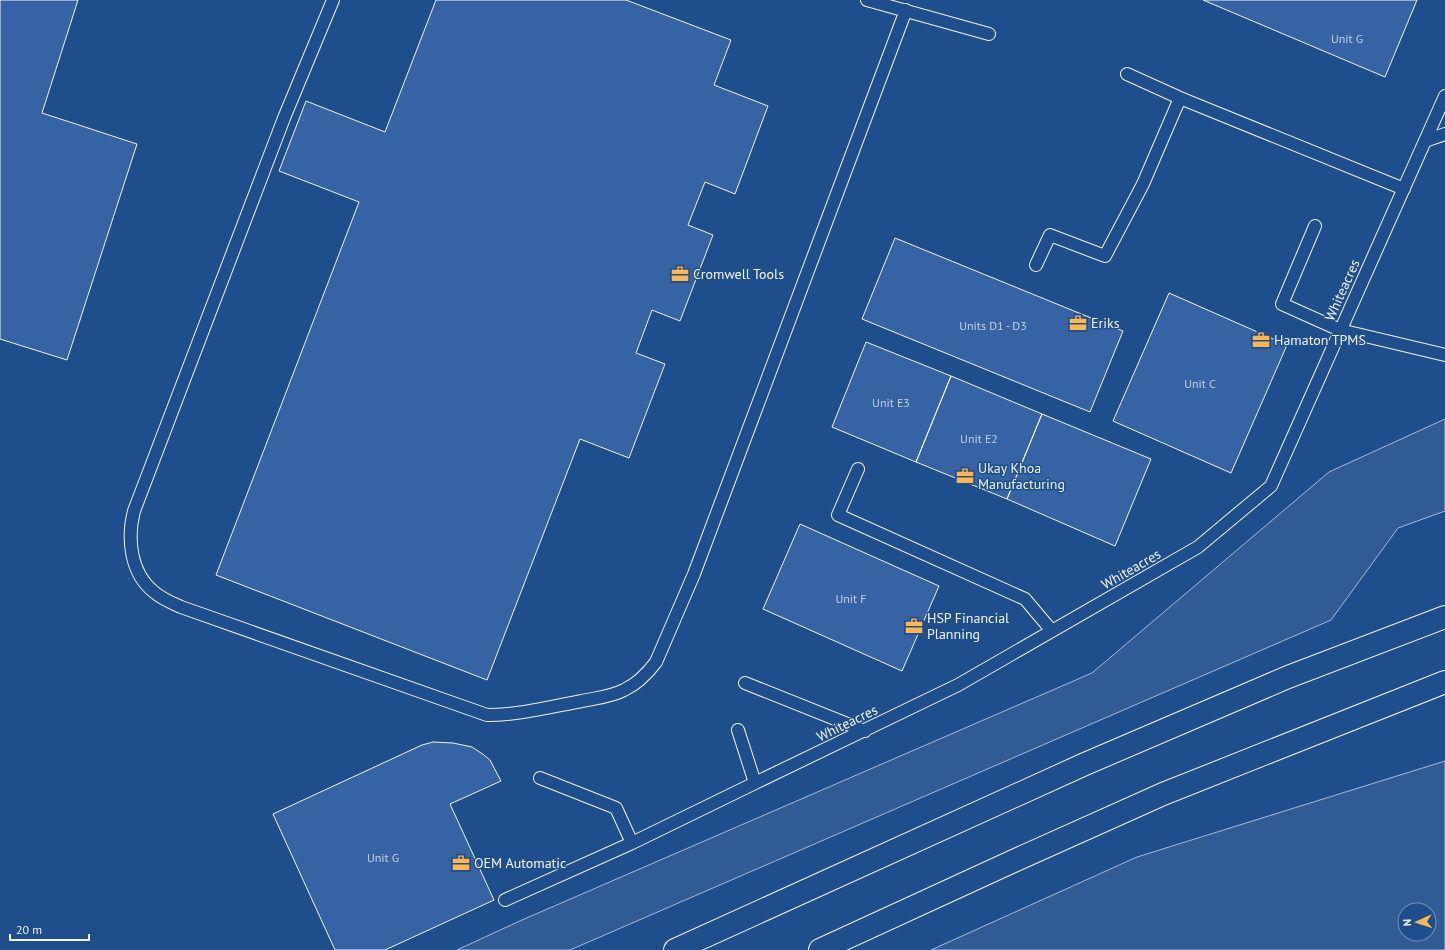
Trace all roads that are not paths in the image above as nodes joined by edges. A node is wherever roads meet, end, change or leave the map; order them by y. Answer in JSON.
{"nodes":[{"id":1,"x":333,"y":0,"type":"edge"},
{"id":2,"x":867,"y":0,"type":"edge"},
{"id":3,"x":906,"y":10,"type":"junction"},
{"id":4,"x":989,"y":34,"type":"dead end"},
{"id":5,"x":1127,"y":74,"type":"dead end"},
{"id":6,"x":1445,"y":96,"type":"edge"},
{"id":7,"x":1180,"y":98,"type":"junction"},
{"id":8,"x":1445,"y":134,"type":"edge"},
{"id":9,"x":1425,"y":141,"type":"junction"},
{"id":10,"x":1404,"y":189,"type":"junction"},
{"id":11,"x":1315,"y":226,"type":"dead end"},
{"id":12,"x":1036,"y":265,"type":"dead end"},
{"id":13,"x":1340,"y":330,"type":"junction"},
{"id":14,"x":1445,"y":355,"type":"edge"},
{"id":15,"x":858,"y":469,"type":"dead end"},
{"id":16,"x":1445,"y":617,"type":"edge"},
{"id":17,"x":1052,"y":631,"type":"junction"},
{"id":18,"x":1445,"y":682,"type":"edge"},
{"id":19,"x":745,"y":683,"type":"dead end"},
{"id":20,"x":738,"y":730,"type":"dead end"},
{"id":21,"x":865,"y":731,"type":"junction"},
{"id":22,"x":540,"y":778,"type":"dead end"},
{"id":23,"x":755,"y":783,"type":"junction"},
{"id":24,"x":632,"y":843,"type":"junction"},
{"id":25,"x":505,"y":900,"type":"dead end"},
{"id":26,"x":675,"y":950,"type":"edge"},
{"id":27,"x":820,"y":950,"type":"edge"}],
"edges":[{"from":1,"to":3,"type":"lane"},
{"from":2,"to":3,"type":"lane"},
{"from":3,"to":4,"type":"lane"},
{"from":5,"to":7,"type":"lane"},
{"from":6,"to":9,"type":"lane","name":"Whiteacres"},
{"from":7,"to":10,"type":"lane"},
{"from":7,"to":12,"type":"lane"},
{"from":8,"to":9,"type":"lane"},
{"from":9,"to":10,"type":"lane","name":"Whiteacres"},
{"from":10,"to":13,"type":"lane","name":"Whiteacres"},
{"from":11,"to":13,"type":"lane"},
{"from":13,"to":14,"type":"lane"},
{"from":13,"to":17,"type":"lane","name":"Whiteacres"},
{"from":15,"to":17,"type":"lane"},
{"from":16,"to":26,"type":"highway"},
{"from":17,"to":21,"type":"lane","name":"Whiteacres"},
{"from":18,"to":27,"type":"highway"},
{"from":19,"to":21,"type":"lane"},
{"from":20,"to":23,"type":"lane"},
{"from":21,"to":23,"type":"lane","name":"Whiteacres"},
{"from":22,"to":24,"type":"lane"},
{"from":23,"to":24,"type":"lane","name":"Whiteacres"},
{"from":24,"to":25,"type":"lane","name":"Whiteacres"}]}
